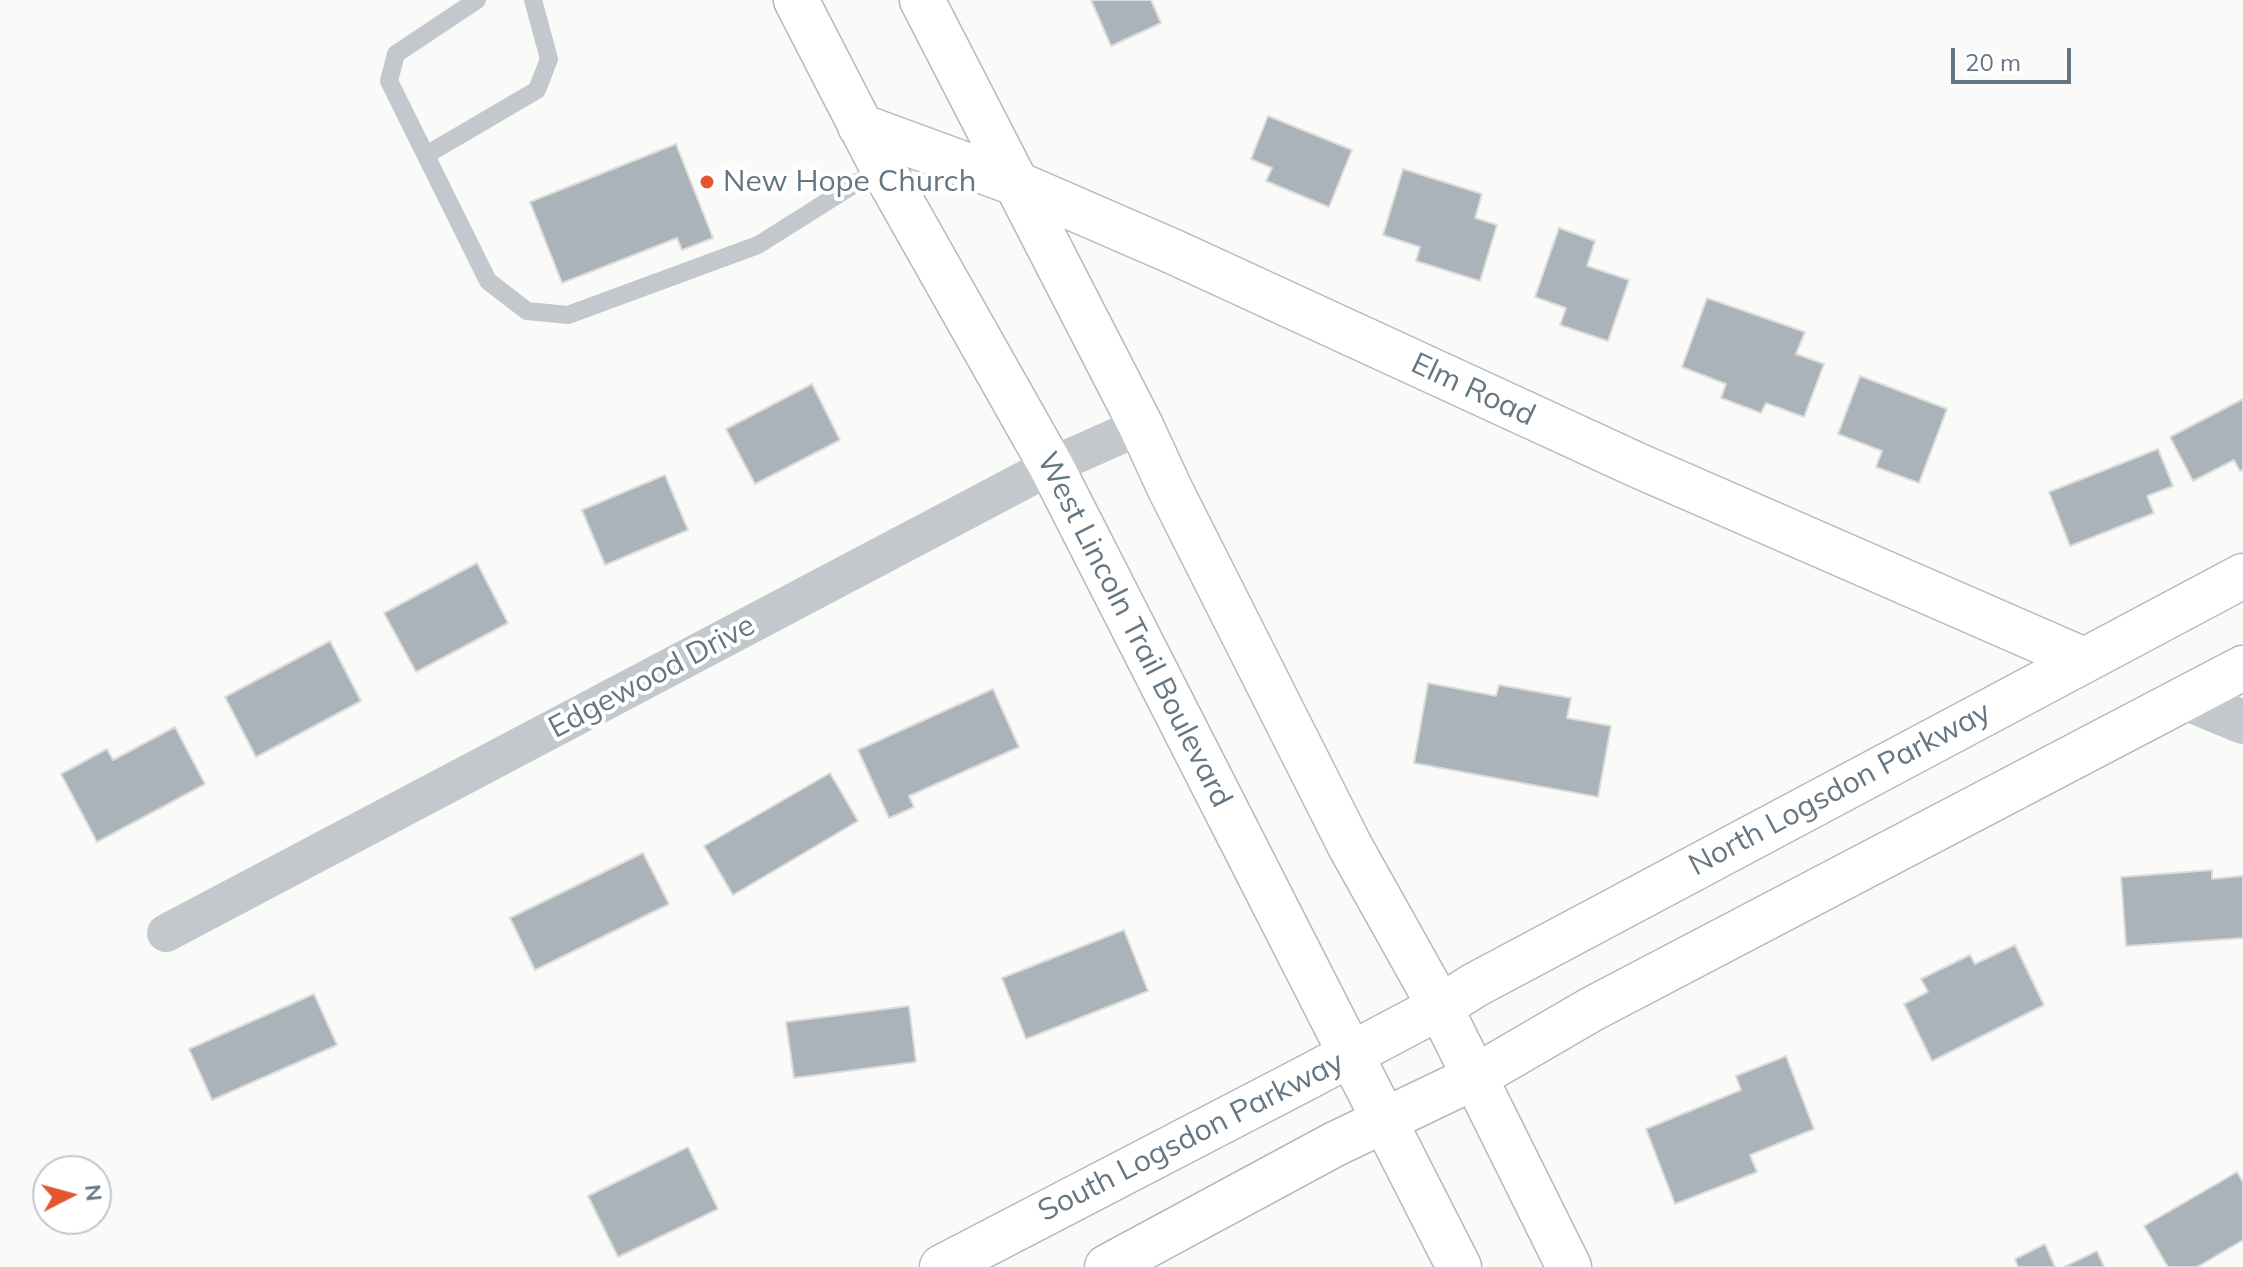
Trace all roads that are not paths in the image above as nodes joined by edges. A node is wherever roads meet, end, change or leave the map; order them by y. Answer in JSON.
{"nodes":[{"id":1,"x":477,"y":0,"type":"edge"},
{"id":2,"x":533,"y":0,"type":"edge"},
{"id":3,"x":796,"y":0,"type":"edge"},
{"id":4,"x":922,"y":0,"type":"edge"},
{"id":5,"x":860,"y":126,"type":"junction"},
{"id":6,"x":426,"y":155,"type":"junction"},
{"id":7,"x":882,"y":167,"type":"junction"},
{"id":8,"x":1015,"y":183,"type":"junction"},
{"id":9,"x":1141,"y":426,"type":"junction"},
{"id":10,"x":1051,"y":466,"type":"junction"},
{"id":11,"x":2243,"y":576,"type":"edge"},
{"id":12,"x":2084,"y":660,"type":"junction"},
{"id":13,"x":2243,"y":668,"type":"edge"},
{"id":14,"x":2185,"y":698,"type":"junction"},
{"id":15,"x":2243,"y":722,"type":"edge"},
{"id":16,"x":166,"y":933,"type":"dead end"},
{"id":17,"x":1440,"y":1007,"type":"junction"},
{"id":18,"x":1351,"y":1054,"type":"junction"},
{"id":19,"x":1475,"y":1077,"type":"junction"},
{"id":20,"x":1384,"y":1122,"type":"junction"},
{"id":21,"x":942,"y":1267,"type":"edge"},
{"id":22,"x":1107,"y":1267,"type":"edge"},
{"id":23,"x":1459,"y":1267,"type":"edge"},
{"id":24,"x":1569,"y":1267,"type":"edge"}],
"edges":[{"from":1,"to":6,"type":"lane"},
{"from":2,"to":6,"type":"lane"},
{"from":3,"to":5,"type":"main road","name":"West Lincoln Trail Boulevard"},
{"from":4,"to":8,"type":"main road"},
{"from":5,"to":7,"type":"main road","name":"West Lincoln Trail Boulevard"},
{"from":5,"to":8,"type":"main road","name":"Elm Road"},
{"from":6,"to":7,"type":"lane"},
{"from":7,"to":10,"type":"main road","name":"West Lincoln Trail Boulevard"},
{"from":8,"to":9,"type":"main road"},
{"from":8,"to":12,"type":"main road","name":"Elm Road"},
{"from":9,"to":10,"type":"street","name":"Edgewood Drive"},
{"from":9,"to":17,"type":"main road"},
{"from":10,"to":16,"type":"street","name":"Edgewood Drive"},
{"from":10,"to":18,"type":"main road","name":"West Lincoln Trail Boulevard"},
{"from":11,"to":12,"type":"main road","name":"North Logsdon Parkway"},
{"from":12,"to":17,"type":"main road","name":"North Logsdon Parkway"},
{"from":13,"to":14,"type":"main road"},
{"from":14,"to":15,"type":"street"},
{"from":14,"to":19,"type":"main road"},
{"from":17,"to":18,"type":"main road","name":"South Logsdon Parkway"},
{"from":17,"to":19,"type":"main road"},
{"from":18,"to":20,"type":"main road","name":"West Lincoln Trail Boulevard"},
{"from":18,"to":21,"type":"main road","name":"South Logsdon Parkway"},
{"from":19,"to":20,"type":"main road"},
{"from":19,"to":24,"type":"main road"},
{"from":20,"to":22,"type":"main road"},
{"from":20,"to":23,"type":"main road","name":"West Lincoln Trail Boulevard"}]}
